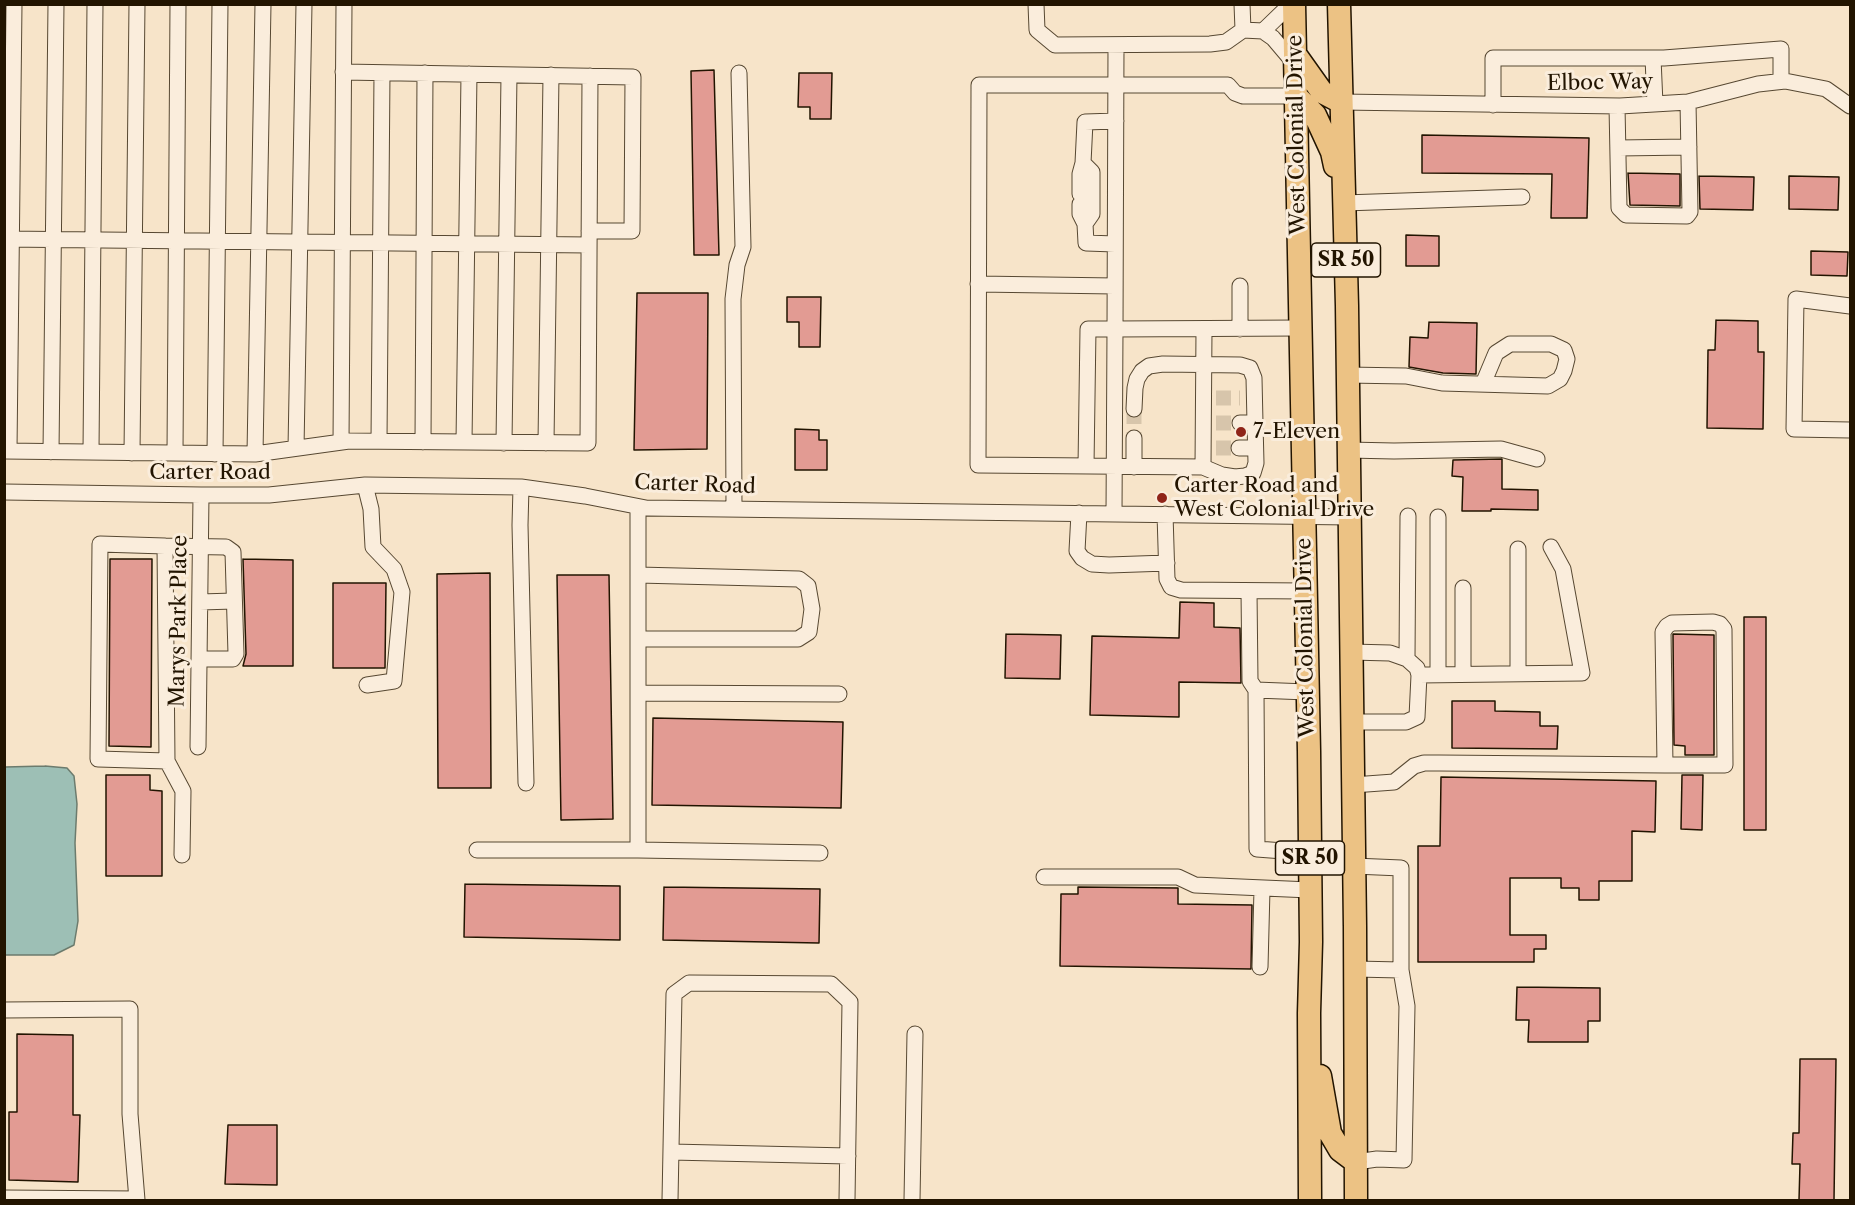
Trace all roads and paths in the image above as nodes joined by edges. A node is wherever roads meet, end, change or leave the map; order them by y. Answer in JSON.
{"nodes":[{"id":1,"x":14,"y":4,"type":"edge"},
{"id":2,"x":56,"y":4,"type":"edge"},
{"id":3,"x":95,"y":4,"type":"edge"},
{"id":4,"x":137,"y":4,"type":"edge"},
{"id":5,"x":178,"y":4,"type":"edge"},
{"id":6,"x":220,"y":4,"type":"edge"},
{"id":7,"x":263,"y":4,"type":"edge"},
{"id":8,"x":304,"y":4,"type":"edge"},
{"id":9,"x":344,"y":4,"type":"edge"},
{"id":10,"x":1036,"y":4,"type":"edge"},
{"id":11,"x":1242,"y":4,"type":"edge"},
{"id":12,"x":1293,"y":4,"type":"edge"},
{"id":13,"x":1339,"y":4,"type":"edge"},
{"id":14,"x":1243,"y":30,"type":"junction"},
{"id":15,"x":1263,"y":31,"type":"junction"},
{"id":16,"x":1116,"y":45,"type":"junction"},
{"id":17,"x":1653,"y":58,"type":"junction"},
{"id":18,"x":1295,"y":59,"type":"junction"},
{"id":19,"x":343,"y":72,"type":"junction"},
{"id":20,"x":382,"y":73,"type":"junction"},
{"id":21,"x":425,"y":73,"type":"junction"},
{"id":22,"x":739,"y":73,"type":"dead end"},
{"id":23,"x":469,"y":74,"type":"junction"},
{"id":24,"x":509,"y":75,"type":"junction"},
{"id":25,"x":551,"y":75,"type":"junction"},
{"id":26,"x":590,"y":76,"type":"junction"},
{"id":27,"x":1781,"y":81,"type":"junction"},
{"id":28,"x":1116,"y":85,"type":"junction"},
{"id":29,"x":1296,"y":96,"type":"junction"},
{"id":30,"x":1341,"y":102,"type":"junction"},
{"id":31,"x":1688,"y":102,"type":"junction"},
{"id":32,"x":1850,"y":103,"type":"edge"},
{"id":33,"x":1655,"y":104,"type":"junction"},
{"id":34,"x":1493,"y":105,"type":"junction"},
{"id":35,"x":1617,"y":106,"type":"junction"},
{"id":36,"x":1116,"y":121,"type":"junction"},
{"id":37,"x":1689,"y":147,"type":"junction"},
{"id":38,"x":1618,"y":148,"type":"junction"},
{"id":39,"x":1083,"y":163,"type":"junction"},
{"id":40,"x":1522,"y":197,"type":"dead end"},
{"id":41,"x":1344,"y":202,"type":"junction"},
{"id":42,"x":1085,"y":224,"type":"junction"},
{"id":43,"x":589,"y":238,"type":"junction"},
{"id":44,"x":8,"y":239,"type":"edge"},
{"id":45,"x":53,"y":240,"type":"junction"},
{"id":46,"x":92,"y":240,"type":"junction"},
{"id":47,"x":134,"y":241,"type":"junction"},
{"id":48,"x":176,"y":241,"type":"junction"},
{"id":49,"x":217,"y":241,"type":"junction"},
{"id":50,"x":259,"y":242,"type":"junction"},
{"id":51,"x":300,"y":242,"type":"junction"},
{"id":52,"x":342,"y":243,"type":"junction"},
{"id":53,"x":381,"y":243,"type":"junction"},
{"id":54,"x":424,"y":243,"type":"junction"},
{"id":55,"x":467,"y":244,"type":"junction"},
{"id":56,"x":507,"y":244,"type":"junction"},
{"id":57,"x":1115,"y":244,"type":"junction"},
{"id":58,"x":548,"y":245,"type":"junction"},
{"id":59,"x":978,"y":284,"type":"junction"},
{"id":60,"x":1115,"y":286,"type":"junction"},
{"id":61,"x":1240,"y":286,"type":"dead end"},
{"id":62,"x":1851,"y":306,"type":"edge"},
{"id":63,"x":1300,"y":328,"type":"junction"},
{"id":64,"x":1115,"y":329,"type":"junction"},
{"id":65,"x":1240,"y":329,"type":"junction"},
{"id":66,"x":1204,"y":330,"type":"junction"},
{"id":67,"x":1204,"y":364,"type":"junction"},
{"id":68,"x":1347,"y":375,"type":"junction"},
{"id":69,"x":1483,"y":384,"type":"junction"},
{"id":70,"x":1134,"y":409,"type":"tunnel mouth"},
{"id":71,"x":1851,"y":430,"type":"edge"},
{"id":72,"x":1134,"y":438,"type":"tunnel mouth"},
{"id":73,"x":379,"y":441,"type":"junction"},
{"id":74,"x":340,"y":442,"type":"junction"},
{"id":75,"x":423,"y":442,"type":"junction"},
{"id":76,"x":464,"y":442,"type":"junction"},
{"id":77,"x":504,"y":443,"type":"junction"},
{"id":78,"x":546,"y":443,"type":"junction"},
{"id":79,"x":296,"y":448,"type":"junction"},
{"id":80,"x":1239,"y":448,"type":"tunnel mouth"},
{"id":81,"x":1255,"y":448,"type":"junction"},
{"id":82,"x":1348,"y":450,"type":"junction"},
{"id":83,"x":7,"y":451,"type":"edge"},
{"id":84,"x":51,"y":452,"type":"junction"},
{"id":85,"x":91,"y":452,"type":"junction"},
{"id":86,"x":132,"y":453,"type":"junction"},
{"id":87,"x":175,"y":453,"type":"junction"},
{"id":88,"x":215,"y":454,"type":"junction"},
{"id":89,"x":255,"y":454,"type":"junction"},
{"id":90,"x":1537,"y":459,"type":"dead end"},
{"id":91,"x":1086,"y":466,"type":"junction"},
{"id":92,"x":1114,"y":466,"type":"junction"},
{"id":93,"x":1134,"y":467,"type":"junction"},
{"id":94,"x":1203,"y":467,"type":"junction"},
{"id":95,"x":365,"y":484,"type":"junction"},
{"id":96,"x":521,"y":487,"type":"junction"},
{"id":97,"x":4,"y":492,"type":"edge"},
{"id":98,"x":201,"y":495,"type":"junction"},
{"id":99,"x":638,"y":507,"type":"junction"},
{"id":100,"x":734,"y":509,"type":"junction"},
{"id":101,"x":1079,"y":513,"type":"junction"},
{"id":102,"x":1114,"y":514,"type":"junction"},
{"id":103,"x":1165,"y":514,"type":"junction"},
{"id":104,"x":1304,"y":516,"type":"junction"},
{"id":105,"x":1408,"y":516,"type":"dead end"},
{"id":106,"x":1350,"y":517,"type":"junction"},
{"id":107,"x":1438,"y":517,"type":"dead end"},
{"id":108,"x":165,"y":546,"type":"junction"},
{"id":109,"x":1551,"y":547,"type":"dead end"},
{"id":110,"x":201,"y":548,"type":"junction"},
{"id":111,"x":1518,"y":549,"type":"dead end"},
{"id":112,"x":1167,"y":563,"type":"junction"},
{"id":113,"x":638,"y":575,"type":"junction"},
{"id":114,"x":1463,"y":588,"type":"dead end"},
{"id":115,"x":1249,"y":591,"type":"junction"},
{"id":116,"x":1305,"y":591,"type":"junction"},
{"id":117,"x":234,"y":601,"type":"junction"},
{"id":118,"x":200,"y":602,"type":"junction"},
{"id":119,"x":638,"y":639,"type":"junction"},
{"id":120,"x":1351,"y":652,"type":"junction"},
{"id":121,"x":199,"y":659,"type":"junction"},
{"id":122,"x":1407,"y":659,"type":"junction"},
{"id":123,"x":1518,"y":673,"type":"junction"},
{"id":124,"x":1438,"y":674,"type":"junction"},
{"id":125,"x":1463,"y":674,"type":"junction"},
{"id":126,"x":1419,"y":675,"type":"junction"},
{"id":127,"x":367,"y":685,"type":"dead end"},
{"id":128,"x":1256,"y":690,"type":"junction"},
{"id":129,"x":1307,"y":692,"type":"junction"},
{"id":130,"x":638,"y":693,"type":"junction"},
{"id":131,"x":839,"y":694,"type":"dead end"},
{"id":132,"x":1352,"y":722,"type":"junction"},
{"id":133,"x":198,"y":747,"type":"dead end"},
{"id":134,"x":167,"y":761,"type":"junction"},
{"id":135,"x":1665,"y":765,"type":"junction"},
{"id":136,"x":526,"y":783,"type":"dead end"},
{"id":137,"x":1353,"y":785,"type":"junction"},
{"id":138,"x":477,"y":850,"type":"dead end"},
{"id":139,"x":638,"y":850,"type":"junction"},
{"id":140,"x":1310,"y":853,"type":"junction"},
{"id":141,"x":820,"y":854,"type":"dead end"},
{"id":142,"x":182,"y":855,"type":"dead end"},
{"id":143,"x":1354,"y":866,"type":"junction"},
{"id":144,"x":1044,"y":877,"type":"dead end"},
{"id":145,"x":1262,"y":889,"type":"junction"},
{"id":146,"x":1310,"y":890,"type":"junction"},
{"id":147,"x":1260,"y":967,"type":"dead end"},
{"id":148,"x":1355,"y":969,"type":"junction"},
{"id":149,"x":1401,"y":970,"type":"junction"},
{"id":150,"x":4,"y":1010,"type":"edge"},
{"id":151,"x":1309,"y":1013,"type":"junction"},
{"id":152,"x":915,"y":1034,"type":"dead end"},
{"id":153,"x":671,"y":1152,"type":"junction"},
{"id":154,"x":848,"y":1156,"type":"junction"},
{"id":155,"x":1356,"y":1162,"type":"junction"},
{"id":156,"x":4,"y":1198,"type":"edge"},
{"id":157,"x":137,"y":1200,"type":"edge"},
{"id":158,"x":670,"y":1200,"type":"edge"},
{"id":159,"x":847,"y":1200,"type":"edge"},
{"id":160,"x":912,"y":1200,"type":"edge"},
{"id":161,"x":1310,"y":1200,"type":"edge"},
{"id":162,"x":1356,"y":1200,"type":"edge"}],
"edges":[{"from":1,"to":44,"type":"street"},
{"from":2,"to":45,"type":"street"},
{"from":3,"to":46,"type":"street"},
{"from":4,"to":47,"type":"street"},
{"from":5,"to":48,"type":"street"},
{"from":6,"to":49,"type":"street"},
{"from":7,"to":50,"type":"street"},
{"from":8,"to":51,"type":"street"},
{"from":9,"to":19,"type":"street"},
{"from":10,"to":16,"type":"street"},
{"from":11,"to":14,"type":"street"},
{"from":12,"to":15,"type":"street"},
{"from":12,"to":18,"type":"highway","name":"West Colonial Drive","number":"SR 50"},
{"from":13,"to":30,"type":"highway","number":"SR 50"},
{"from":14,"to":15,"type":"street"},
{"from":14,"to":16,"type":"street"},
{"from":15,"to":18,"type":"street"},
{"from":16,"to":28,"type":"street"},
{"from":17,"to":27,"type":"street"},
{"from":17,"to":33,"type":"street"},
{"from":17,"to":34,"type":"street"},
{"from":18,"to":29,"type":"highway","name":"West Colonial Drive","number":"SR 50"},
{"from":18,"to":30,"type":"highway"},
{"from":19,"to":20,"type":"street"},
{"from":19,"to":52,"type":"street"},
{"from":20,"to":21,"type":"street"},
{"from":20,"to":53,"type":"street"},
{"from":21,"to":23,"type":"street"},
{"from":21,"to":54,"type":"street"},
{"from":22,"to":100,"type":"street"},
{"from":23,"to":24,"type":"street"},
{"from":23,"to":55,"type":"street"},
{"from":24,"to":25,"type":"street"},
{"from":24,"to":56,"type":"street"},
{"from":25,"to":26,"type":"street"},
{"from":25,"to":58,"type":"street"},
{"from":26,"to":43,"type":"street"},
{"from":26,"to":43,"type":"street"},
{"from":27,"to":31,"type":"street","name":"Elboc Way"},
{"from":27,"to":32,"type":"street","name":"Elboc Way"},
{"from":28,"to":29,"type":"street"},
{"from":28,"to":36,"type":"street"},
{"from":28,"to":59,"type":"street"},
{"from":29,"to":41,"type":"highway"},
{"from":29,"to":63,"type":"highway","name":"West Colonial Drive","number":"SR 50"},
{"from":30,"to":34,"type":"street","name":"Elboc Way"},
{"from":30,"to":41,"type":"highway","number":"SR 50"},
{"from":31,"to":33,"type":"street","name":"Elboc Way"},
{"from":31,"to":37,"type":"street"},
{"from":33,"to":35,"type":"street","name":"Elboc Way"},
{"from":34,"to":35,"type":"street","name":"Elboc Way"},
{"from":35,"to":38,"type":"street"},
{"from":36,"to":39,"type":"street"},
{"from":36,"to":57,"type":"street"},
{"from":37,"to":38,"type":"street"},
{"from":37,"to":38,"type":"street"},
{"from":39,"to":42,"type":"street"},
{"from":39,"to":42,"type":"street"},
{"from":40,"to":41,"type":"street"},
{"from":41,"to":68,"type":"highway","number":"SR 50"},
{"from":42,"to":57,"type":"street"},
{"from":43,"to":58,"type":"street"},
{"from":43,"to":78,"type":"street"},
{"from":44,"to":45,"type":"street"},
{"from":44,"to":83,"type":"street"},
{"from":45,"to":46,"type":"street"},
{"from":45,"to":84,"type":"street"},
{"from":46,"to":47,"type":"street"},
{"from":46,"to":85,"type":"street"},
{"from":47,"to":48,"type":"street"},
{"from":47,"to":86,"type":"street"},
{"from":48,"to":49,"type":"street"},
{"from":48,"to":87,"type":"street"},
{"from":49,"to":50,"type":"street"},
{"from":49,"to":88,"type":"street"},
{"from":50,"to":51,"type":"street"},
{"from":50,"to":89,"type":"street"},
{"from":51,"to":52,"type":"street"},
{"from":51,"to":79,"type":"street"},
{"from":52,"to":53,"type":"street"},
{"from":52,"to":74,"type":"street"},
{"from":53,"to":54,"type":"street"},
{"from":53,"to":73,"type":"street"},
{"from":54,"to":55,"type":"street"},
{"from":54,"to":75,"type":"street"},
{"from":55,"to":56,"type":"street"},
{"from":55,"to":76,"type":"street"},
{"from":56,"to":58,"type":"street"},
{"from":56,"to":77,"type":"street"},
{"from":57,"to":60,"type":"street"},
{"from":58,"to":78,"type":"street"},
{"from":59,"to":60,"type":"street"},
{"from":59,"to":91,"type":"street"},
{"from":60,"to":64,"type":"street"},
{"from":61,"to":65,"type":"street"},
{"from":62,"to":71,"type":"street"},
{"from":63,"to":65,"type":"street"},
{"from":63,"to":104,"type":"highway","name":"West Colonial Drive","number":"SR 50"},
{"from":64,"to":66,"type":"street"},
{"from":64,"to":91,"type":"street"},
{"from":64,"to":92,"type":"street"},
{"from":65,"to":66,"type":"street"},
{"from":66,"to":67,"type":"street"},
{"from":67,"to":70,"type":"street"},
{"from":67,"to":81,"type":"street"},
{"from":67,"to":94,"type":"street"},
{"from":68,"to":69,"type":"street"},
{"from":68,"to":82,"type":"highway","number":"SR 50"},
{"from":69,"to":69,"type":"street"},
{"from":72,"to":93,"type":"street"},
{"from":73,"to":74,"type":"street"},
{"from":73,"to":75,"type":"street"},
{"from":74,"to":79,"type":"street"},
{"from":75,"to":76,"type":"street"},
{"from":76,"to":77,"type":"street"},
{"from":77,"to":78,"type":"street"},
{"from":79,"to":89,"type":"street"},
{"from":80,"to":81,"type":"street"},
{"from":81,"to":94,"type":"street"},
{"from":82,"to":90,"type":"street"},
{"from":82,"to":106,"type":"highway","number":"SR 50"},
{"from":83,"to":84,"type":"street"},
{"from":84,"to":85,"type":"street"},
{"from":85,"to":86,"type":"street"},
{"from":86,"to":87,"type":"street"},
{"from":87,"to":88,"type":"street"},
{"from":88,"to":89,"type":"street"},
{"from":91,"to":92,"type":"street"},
{"from":92,"to":93,"type":"street"},
{"from":92,"to":102,"type":"street"},
{"from":93,"to":94,"type":"street"},
{"from":95,"to":96,"type":"street","name":"Carter Road"},
{"from":95,"to":98,"type":"street","name":"Carter Road"},
{"from":95,"to":127,"type":"street"},
{"from":96,"to":99,"type":"street","name":"Carter Road"},
{"from":96,"to":136,"type":"street"},
{"from":97,"to":98,"type":"street","name":"Carter Road"},
{"from":98,"to":110,"type":"street","name":"Marys Park Place"},
{"from":99,"to":100,"type":"street","name":"Carter Road"},
{"from":99,"to":113,"type":"street"},
{"from":100,"to":101,"type":"street","name":"Carter Road"},
{"from":101,"to":102,"type":"street","name":"Carter Road"},
{"from":101,"to":112,"type":"street"},
{"from":102,"to":103,"type":"street","name":"Carter Road"},
{"from":103,"to":104,"type":"street","name":"Carter Road"},
{"from":103,"to":112,"type":"street"},
{"from":104,"to":106,"type":"street","name":"Carter Road"},
{"from":104,"to":116,"type":"highway","name":"West Colonial Drive","number":"SR 50"},
{"from":105,"to":122,"type":"street"},
{"from":106,"to":120,"type":"highway","number":"SR 50"},
{"from":107,"to":124,"type":"street"},
{"from":108,"to":110,"type":"street"},
{"from":108,"to":134,"type":"street"},
{"from":108,"to":134,"type":"street"},
{"from":109,"to":123,"type":"street"},
{"from":110,"to":117,"type":"street"},
{"from":110,"to":118,"type":"street","name":"Marys Park Place"},
{"from":111,"to":123,"type":"street"},
{"from":112,"to":115,"type":"street"},
{"from":113,"to":119,"type":"street"},
{"from":113,"to":119,"type":"street"},
{"from":114,"to":125,"type":"street"},
{"from":115,"to":116,"type":"street"},
{"from":115,"to":128,"type":"street"},
{"from":116,"to":129,"type":"highway","name":"West Colonial Drive","number":"SR 50"},
{"from":117,"to":118,"type":"street"},
{"from":117,"to":121,"type":"street"},
{"from":118,"to":121,"type":"street","name":"Marys Park Place"},
{"from":119,"to":130,"type":"street"},
{"from":120,"to":122,"type":"street"},
{"from":120,"to":132,"type":"highway","number":"SR 50"},
{"from":121,"to":133,"type":"street","name":"Marys Park Place"},
{"from":122,"to":126,"type":"street"},
{"from":123,"to":125,"type":"street"},
{"from":124,"to":125,"type":"street"},
{"from":124,"to":126,"type":"street"},
{"from":126,"to":132,"type":"street"},
{"from":128,"to":129,"type":"street"},
{"from":128,"to":140,"type":"street"},
{"from":129,"to":140,"type":"highway","name":"West Colonial Drive","number":"SR 50"},
{"from":130,"to":131,"type":"street"},
{"from":130,"to":139,"type":"street"},
{"from":132,"to":137,"type":"highway","number":"SR 50"},
{"from":134,"to":142,"type":"street"},
{"from":135,"to":135,"type":"street"},
{"from":135,"to":137,"type":"street"},
{"from":137,"to":143,"type":"highway","number":"SR 50"},
{"from":138,"to":139,"type":"street"},
{"from":139,"to":141,"type":"street"},
{"from":140,"to":146,"type":"highway","name":"West Colonial Drive","number":"SR 50"},
{"from":143,"to":148,"type":"highway","number":"SR 50"},
{"from":143,"to":149,"type":"street"},
{"from":144,"to":145,"type":"street"},
{"from":145,"to":146,"type":"street"},
{"from":145,"to":147,"type":"street"},
{"from":146,"to":151,"type":"highway","name":"West Colonial Drive","number":"SR 50"},
{"from":148,"to":149,"type":"street"},
{"from":148,"to":155,"type":"highway","number":"SR 50"},
{"from":149,"to":155,"type":"street"},
{"from":150,"to":157,"type":"street"},
{"from":151,"to":155,"type":"highway"},
{"from":151,"to":161,"type":"highway","name":"West Colonial Drive","number":"SR 50"},
{"from":152,"to":160,"type":"street"},
{"from":153,"to":154,"type":"street"},
{"from":153,"to":154,"type":"street"},
{"from":153,"to":158,"type":"street"},
{"from":154,"to":159,"type":"street"},
{"from":155,"to":162,"type":"highway","number":"SR 50"},
{"from":156,"to":157,"type":"street"}]}
